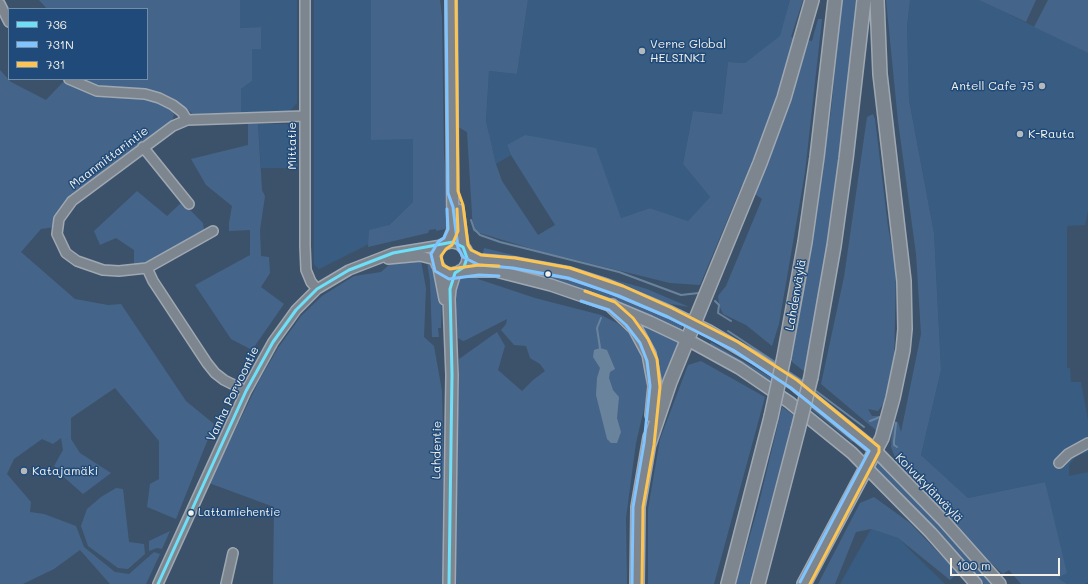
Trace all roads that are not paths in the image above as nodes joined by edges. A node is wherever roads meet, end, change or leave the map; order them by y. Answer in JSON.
{"nodes":[{"id":1,"x":305,"y":0,"type":"edge"},
{"id":2,"x":451,"y":0,"type":"edge"},
{"id":3,"x":812,"y":0,"type":"edge"},
{"id":4,"x":835,"y":0,"type":"edge"},
{"id":5,"x":864,"y":0,"type":"edge"},
{"id":6,"x":877,"y":0,"type":"edge"},
{"id":7,"x":0,"y":4,"type":"edge"},
{"id":8,"x":8,"y":20,"type":"edge"},
{"id":9,"x":70,"y":80,"type":"edge"},
{"id":10,"x":305,"y":116,"type":"junction"},
{"id":11,"x":187,"y":120,"type":"junction"},
{"id":12,"x":143,"y":147,"type":"junction"},
{"id":13,"x":453,"y":192,"type":"junction"},
{"id":14,"x":189,"y":204,"type":"dead end"},
{"id":15,"x":212,"y":231,"type":"dead end"},
{"id":16,"x":445,"y":244,"type":"junction"},
{"id":17,"x":465,"y":250,"type":"junction"},
{"id":18,"x":380,"y":259,"type":"junction"},
{"id":19,"x":438,"y":264,"type":"junction"},
{"id":20,"x":147,"y":268,"type":"junction"},
{"id":21,"x":457,"y":272,"type":"junction"},
{"id":22,"x":317,"y":289,"type":"junction"},
{"id":23,"x":612,"y":306,"type":"junction"},
{"id":24,"x":449,"y":316,"type":"junction"},
{"id":25,"x":694,"y":323,"type":"junction"},
{"id":26,"x":688,"y":340,"type":"junction"},
{"id":27,"x":246,"y":391,"type":"junction"},
{"id":28,"x":1088,"y":443,"type":"edge"},
{"id":29,"x":649,"y":444,"type":"junction"},
{"id":30,"x":875,"y":450,"type":"junction"},
{"id":31,"x":1078,"y":450,"type":"junction"},
{"id":32,"x":1088,"y":450,"type":"edge"},
{"id":33,"x":1059,"y":463,"type":"dead end"},
{"id":34,"x":866,"y":466,"type":"junction"},
{"id":35,"x":233,"y":553,"type":"dead end"},
{"id":36,"x":158,"y":584,"type":"edge"},
{"id":37,"x":226,"y":584,"type":"edge"},
{"id":38,"x":449,"y":584,"type":"edge"},
{"id":39,"x":637,"y":584,"type":"edge"},
{"id":40,"x":728,"y":584,"type":"edge"},
{"id":41,"x":758,"y":584,"type":"edge"},
{"id":42,"x":804,"y":584,"type":"edge"},
{"id":43,"x":976,"y":584,"type":"edge"},
{"id":44,"x":1000,"y":584,"type":"edge"}],
"edges":[{"from":1,"to":10,"type":"street","name":"Mittatie"},
{"from":2,"to":13,"type":"main road"},
{"from":3,"to":25,"type":"highway"},
{"from":4,"to":40,"type":"highway","name":"Lahdenväylä","bridge":true},
{"from":5,"to":41,"type":"highway","bridge":true},
{"from":6,"to":30,"type":"highway"},
{"from":7,"to":8,"type":"street"},
{"from":9,"to":11,"type":"street"},
{"from":10,"to":11,"type":"street","name":"Maanmittarintie"},
{"from":10,"to":22,"type":"street","name":"Mittatie"},
{"from":11,"to":12,"type":"street","name":"Maanmittarintie"},
{"from":12,"to":14,"type":"street"},
{"from":12,"to":20,"type":"street","name":"Maanmittarintie"},
{"from":13,"to":16,"type":"main road"},
{"from":13,"to":17,"type":"main road"},
{"from":15,"to":20,"type":"street","name":"Maanmittarintie"},
{"from":16,"to":17,"type":"main road"},
{"from":16,"to":18,"type":"street","name":"Vanha Porvoontie"},
{"from":16,"to":19,"type":"main road"},
{"from":17,"to":21,"type":"main road"},
{"from":17,"to":25,"type":"main road","name":"Koivukylänväylä"},
{"from":18,"to":19,"type":"street","name":"Vanha Porvoontie"},
{"from":18,"to":22,"type":"street","name":"Vanha Porvoontie"},
{"from":19,"to":21,"type":"main road"},
{"from":19,"to":24,"type":"main road","name":"Lahdentie"},
{"from":20,"to":27,"type":"street"},
{"from":21,"to":23,"type":"main road"},
{"from":21,"to":24,"type":"main road","name":"Lahdentie"},
{"from":22,"to":27,"type":"street","name":"Vanha Porvoontie"},
{"from":23,"to":26,"type":"main road"},
{"from":23,"to":29,"type":"highway"},
{"from":24,"to":38,"type":"main road","name":"Lahdentie"},
{"from":25,"to":26,"type":"highway"},
{"from":25,"to":30,"type":"main road","name":"Koivukylänväylä"},
{"from":26,"to":29,"type":"highway"},
{"from":26,"to":34,"type":"main road"},
{"from":27,"to":36,"type":"street","name":"Vanha Porvoontie"},
{"from":28,"to":31,"type":"street"},
{"from":29,"to":39,"type":"highway"},
{"from":30,"to":34,"type":"highway"},
{"from":30,"to":44,"type":"main road","name":"Koivukylänväylä"},
{"from":31,"to":32,"type":"street"},
{"from":31,"to":33,"type":"street"},
{"from":34,"to":42,"type":"highway"},
{"from":34,"to":43,"type":"main road"},
{"from":35,"to":37,"type":"street"}]}
